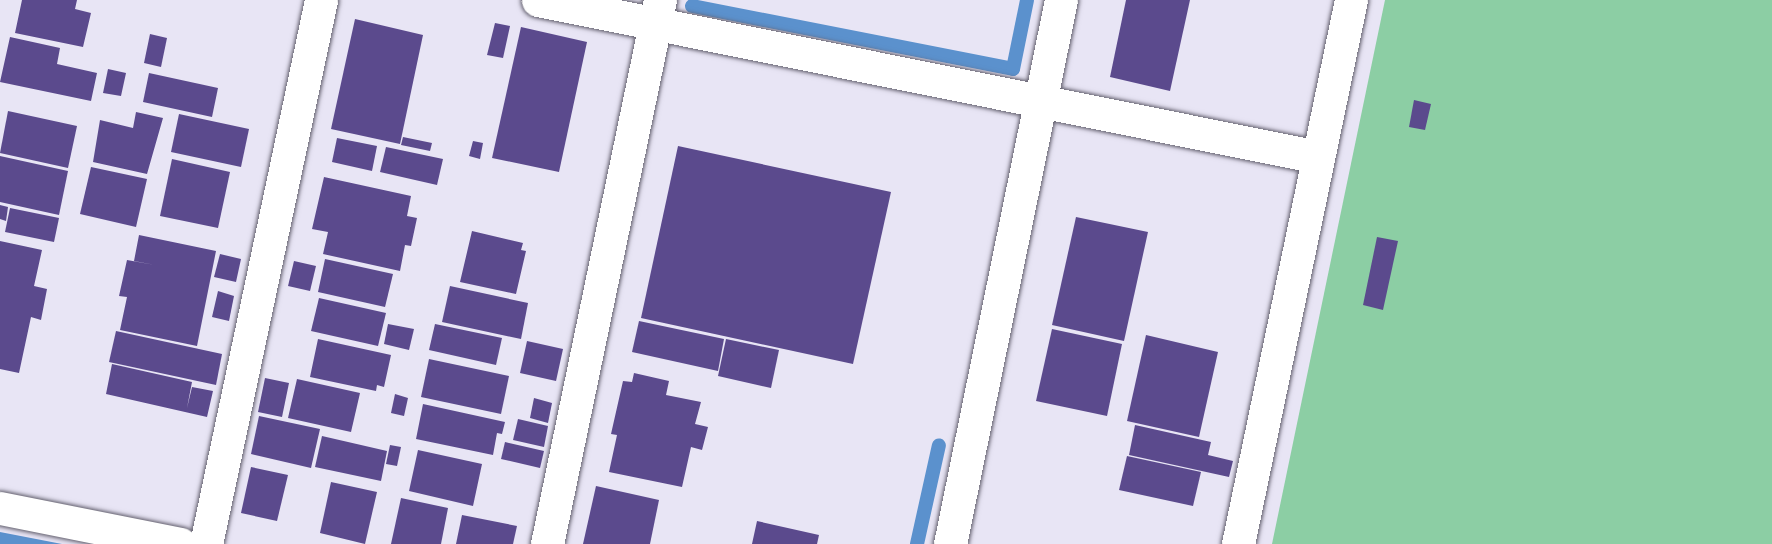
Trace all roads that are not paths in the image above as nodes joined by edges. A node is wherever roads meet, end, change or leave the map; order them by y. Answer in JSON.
{"nodes":[{"id":1,"x":321,"y":0,"type":"edge"},
{"id":2,"x":538,"y":0,"type":"edge"},
{"id":3,"x":1061,"y":0,"type":"edge"},
{"id":4,"x":1351,"y":0,"type":"edge"},
{"id":5,"x":658,"y":12,"type":"edge"},
{"id":6,"x":1040,"y":101,"type":"junction"},
{"id":7,"x":1318,"y":157,"type":"junction"},
{"id":8,"x":0,"y":508,"type":"edge"},
{"id":9,"x":180,"y":544,"type":"edge"},
{"id":10,"x":206,"y":544,"type":"edge"},
{"id":11,"x":547,"y":544,"type":"edge"},
{"id":12,"x":950,"y":544,"type":"edge"},
{"id":13,"x":1238,"y":544,"type":"edge"}],
"edges":[{"from":1,"to":10,"type":"street"},
{"from":2,"to":5,"type":"street"},
{"from":3,"to":6,"type":"street"},
{"from":4,"to":7,"type":"street"},
{"from":5,"to":6,"type":"street"},
{"from":5,"to":11,"type":"street"},
{"from":6,"to":7,"type":"street"},
{"from":6,"to":12,"type":"street"},
{"from":7,"to":13,"type":"street"},
{"from":8,"to":9,"type":"street"}]}
